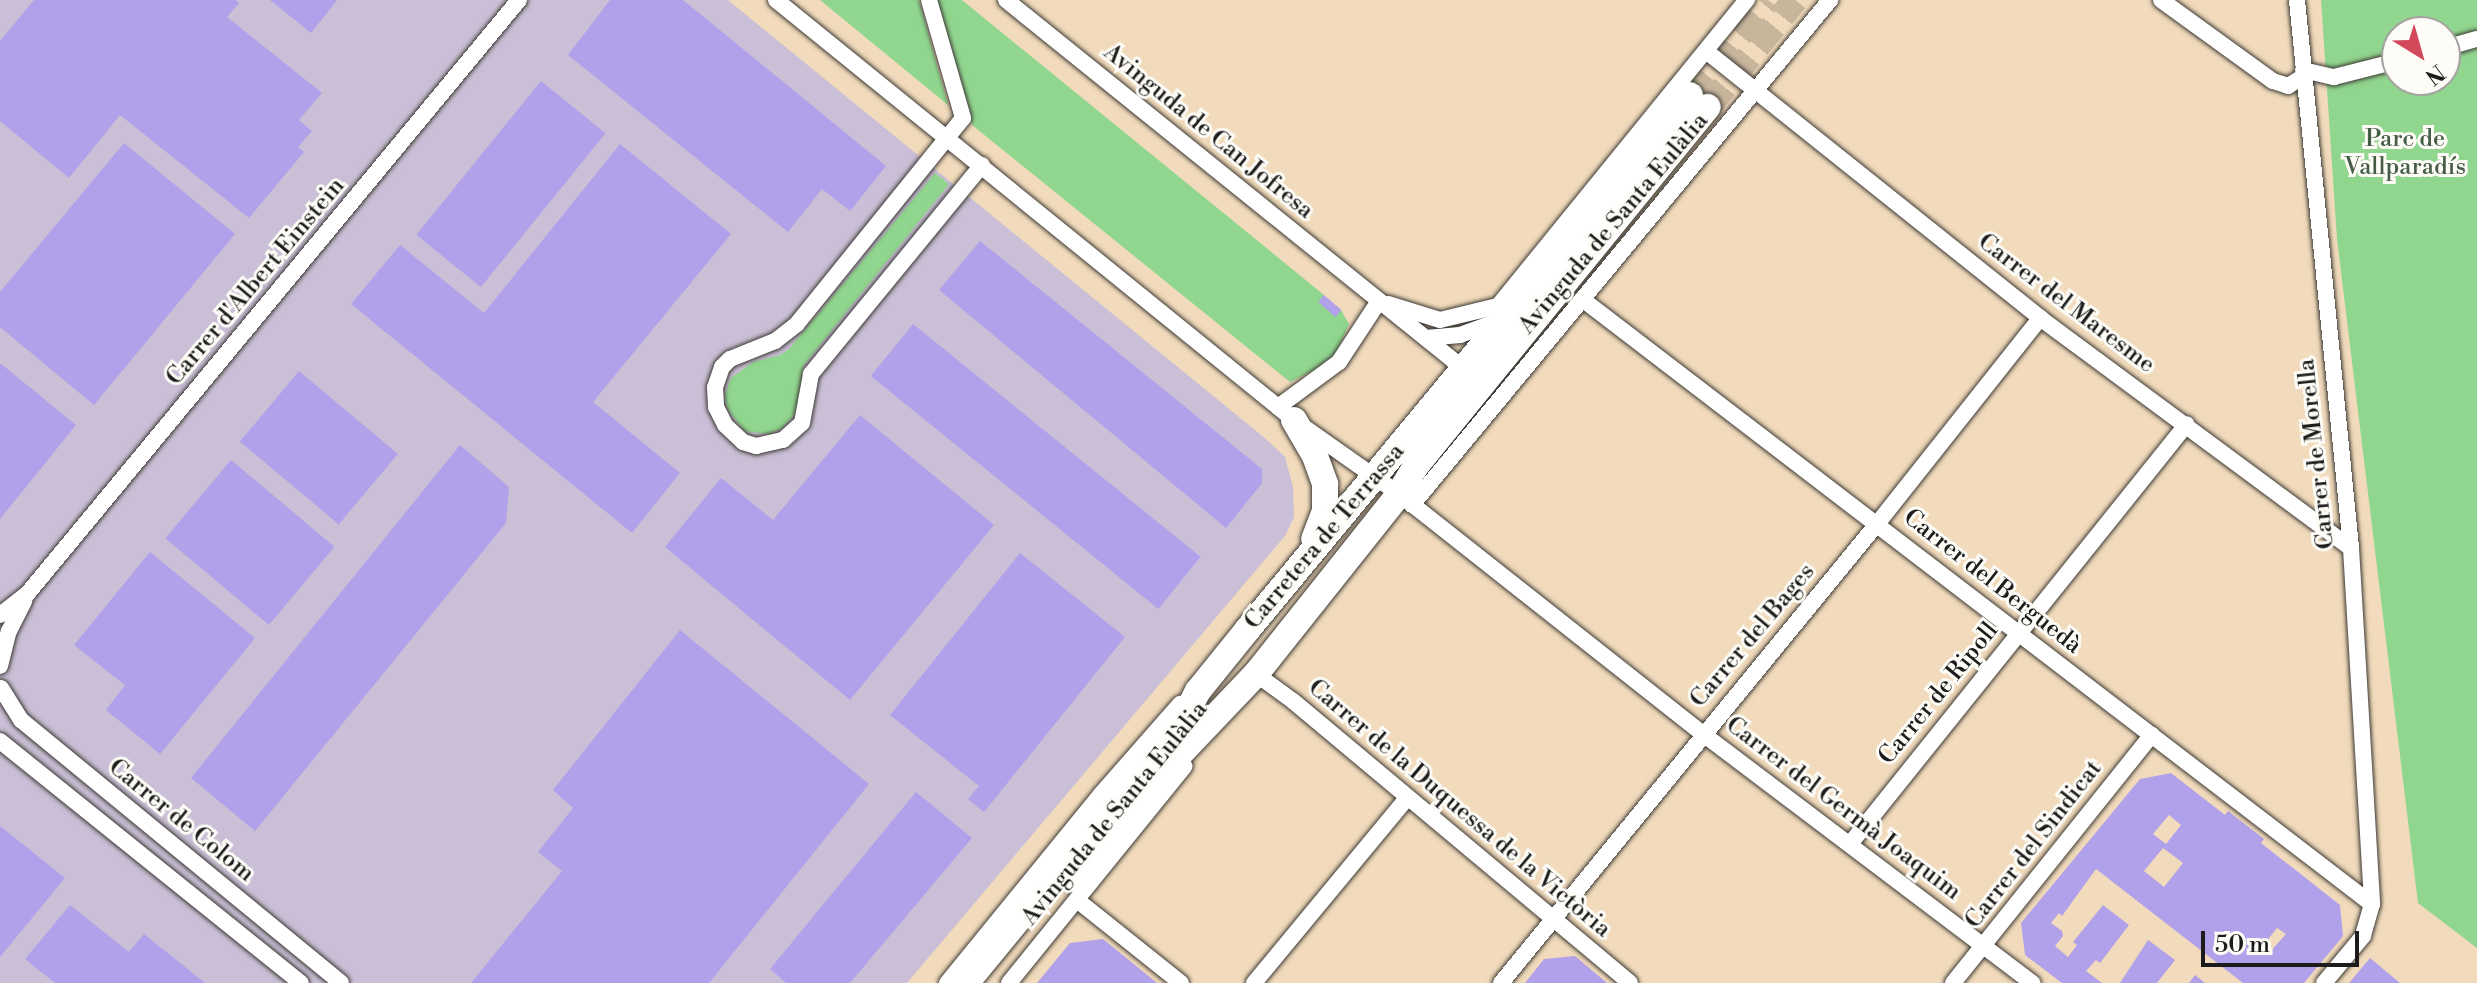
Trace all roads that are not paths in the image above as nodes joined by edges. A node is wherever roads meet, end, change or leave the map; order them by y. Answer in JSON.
{"nodes":[{"id":1,"x":519,"y":0,"type":"edge"},
{"id":2,"x":776,"y":0,"type":"edge"},
{"id":3,"x":929,"y":0,"type":"edge"},
{"id":4,"x":1006,"y":0,"type":"edge"},
{"id":5,"x":1747,"y":0,"type":"edge"},
{"id":6,"x":1830,"y":0,"type":"edge"},
{"id":7,"x":2161,"y":0,"type":"edge"},
{"id":8,"x":2297,"y":0,"type":"edge"},
{"id":9,"x":1706,"y":51,"type":"junction"},
{"id":10,"x":2381,"y":65,"type":"edge"},
{"id":11,"x":2303,"y":73,"type":"junction"},
{"id":12,"x":2288,"y":86,"type":"junction"},
{"id":13,"x":1757,"y":90,"type":"junction"},
{"id":14,"x":2307,"y":102,"type":"junction"},
{"id":15,"x":948,"y":138,"type":"junction"},
{"id":16,"x":982,"y":165,"type":"junction"},
{"id":17,"x":1582,"y":299,"type":"junction"},
{"id":18,"x":1379,"y":301,"type":"junction"},
{"id":19,"x":1512,"y":314,"type":"junction"},
{"id":20,"x":2040,"y":318,"type":"junction"},
{"id":21,"x":1426,"y":338,"type":"junction"},
{"id":22,"x":1461,"y":373,"type":"junction"},
{"id":23,"x":1286,"y":414,"type":"junction"},
{"id":24,"x":2187,"y":424,"type":"junction"},
{"id":25,"x":1424,"y":472,"type":"junction"},
{"id":26,"x":1372,"y":478,"type":"junction"},
{"id":27,"x":1406,"y":499,"type":"junction"},
{"id":28,"x":1877,"y":524,"type":"junction"},
{"id":29,"x":2351,"y":548,"type":"junction"},
{"id":30,"x":1302,"y":564,"type":"junction"},
{"id":31,"x":28,"y":593,"type":"junction"},
{"id":32,"x":0,"y":615,"type":"edge"},
{"id":33,"x":2018,"y":633,"type":"junction"},
{"id":34,"x":0,"y":666,"type":"edge"},
{"id":35,"x":1256,"y":674,"type":"junction"},
{"id":36,"x":0,"y":676,"type":"edge"},
{"id":37,"x":0,"y":690,"type":"edge"},
{"id":38,"x":1198,"y":691,"type":"junction"},
{"id":39,"x":1703,"y":734,"type":"junction"},
{"id":40,"x":2152,"y":735,"type":"junction"},
{"id":41,"x":0,"y":741,"type":"edge"},
{"id":42,"x":1408,"y":797,"type":"junction"},
{"id":43,"x":1850,"y":844,"type":"junction"},
{"id":44,"x":1077,"y":900,"type":"junction"},
{"id":45,"x":2372,"y":904,"type":"junction"},
{"id":46,"x":1555,"y":919,"type":"junction"},
{"id":47,"x":1984,"y":946,"type":"junction"},
{"id":48,"x":301,"y":983,"type":"edge"},
{"id":49,"x":341,"y":983,"type":"edge"},
{"id":50,"x":947,"y":983,"type":"edge"},
{"id":51,"x":966,"y":983,"type":"edge"},
{"id":52,"x":987,"y":983,"type":"edge"},
{"id":53,"x":1009,"y":983,"type":"edge"},
{"id":54,"x":1181,"y":983,"type":"edge"},
{"id":55,"x":1254,"y":983,"type":"edge"},
{"id":56,"x":1501,"y":983,"type":"edge"},
{"id":57,"x":1630,"y":983,"type":"edge"},
{"id":58,"x":1953,"y":983,"type":"edge"},
{"id":59,"x":2032,"y":983,"type":"edge"},
{"id":60,"x":2324,"y":983,"type":"edge"}],
"edges":[{"from":1,"to":31,"type":"street","name":"Carrer d'Albert Einstein"},
{"from":2,"to":15,"type":"street"},
{"from":3,"to":15,"type":"street"},
{"from":4,"to":18,"type":"street","name":"Avinguda de Can Jofresa"},
{"from":5,"to":9,"type":"street","name":"Avinguda de Santa Eulàlia"},
{"from":6,"to":13,"type":"street","name":"Avinguda de Santa Eulàlia"},
{"from":7,"to":12,"type":"street"},
{"from":8,"to":11,"type":"street","name":"Carrer de Morella"},
{"from":9,"to":13,"type":"street"},
{"from":9,"to":18,"type":"street","name":"Avinguda de Santa Eulàlia"},
{"from":10,"to":11,"type":"street"},
{"from":11,"to":12,"type":"street"},
{"from":11,"to":14,"type":"street","name":"Carrer de Morella"},
{"from":12,"to":14,"type":"street"},
{"from":13,"to":17,"type":"street","name":"Avinguda de Santa Eulàlia"},
{"from":13,"to":20,"type":"street","name":"Carrer del Maresme"},
{"from":14,"to":29,"type":"street","name":"Carrer de Morella"},
{"from":15,"to":16,"type":"street"},
{"from":15,"to":16,"type":"street"},
{"from":16,"to":23,"type":"street"},
{"from":17,"to":25,"type":"street","name":"Avinguda de Santa Eulàlia"},
{"from":17,"to":28,"type":"street","name":"Carrer del Berguedà"},
{"from":18,"to":21,"type":"street","name":"Avinguda de Can Jofresa"},
{"from":18,"to":23,"type":"street"},
{"from":19,"to":21,"type":"street"},
{"from":19,"to":22,"type":"main road","name":"Carretera de Terrassa"},
{"from":19,"to":25,"type":"main road","name":"Carretera de Terrassa"},
{"from":20,"to":24,"type":"street","name":"Carrer del Maresme"},
{"from":20,"to":28,"type":"street","name":"Carrer del Bages"},
{"from":21,"to":22,"type":"street","name":"Avinguda de Can Jofresa"},
{"from":22,"to":25,"type":"street"},
{"from":22,"to":26,"type":"main road","name":"Carretera de Terrassa"},
{"from":23,"to":26,"type":"street"},
{"from":23,"to":30,"type":"main road"},
{"from":24,"to":29,"type":"street","name":"Carrer del Maresme"},
{"from":24,"to":33,"type":"street","name":"Carrer de Ripoll"},
{"from":25,"to":27,"type":"main road","name":"Carretera de Terrassa"},
{"from":26,"to":27,"type":"street"},
{"from":26,"to":30,"type":"main road","name":"Carretera de Terrassa"},
{"from":27,"to":35,"type":"main road","name":"Carretera de Terrassa"},
{"from":27,"to":39,"type":"street","name":"Carrer del Germà Joaquim"},
{"from":28,"to":33,"type":"street","name":"Carrer del Berguedà"},
{"from":28,"to":39,"type":"street","name":"Carrer del Bages"},
{"from":29,"to":45,"type":"street","name":"Carrer de Morella"},
{"from":30,"to":38,"type":"main road","name":"Carretera de Terrassa"},
{"from":31,"to":32,"type":"street","name":"Carrer d'Albert Einstein"},
{"from":31,"to":34,"type":"street","name":"Carrer d'Albert Einstein"},
{"from":33,"to":40,"type":"street","name":"Carrer del Berguedà"},
{"from":33,"to":43,"type":"street","name":"Carrer de Ripoll"},
{"from":35,"to":42,"type":"street","name":"Carrer de la Duquessa de la Victòria"},
{"from":35,"to":44,"type":"street","name":"Avinguda de Santa Eulàlia"},
{"from":35,"to":52,"type":"main road","name":"Carretera de Terrassa"},
{"from":36,"to":37,"type":"street"},
{"from":37,"to":49,"type":"street","name":"Carrer de Colom"},
{"from":38,"to":50,"type":"street","name":"Avinguda de Santa Eulàlia"},
{"from":38,"to":51,"type":"main road","name":"Carretera de Terrassa"},
{"from":39,"to":43,"type":"street","name":"Carrer del Germà Joaquim"},
{"from":39,"to":46,"type":"street","name":"Carrer del Bages"},
{"from":40,"to":45,"type":"street","name":"Carrer del Berguedà"},
{"from":40,"to":47,"type":"street","name":"Carrer del Sindicat"},
{"from":41,"to":48,"type":"street","name":"Carrer de Colom"},
{"from":42,"to":46,"type":"street","name":"Carrer de la Duquessa de la Victòria"},
{"from":42,"to":55,"type":"street"},
{"from":43,"to":47,"type":"street","name":"Carrer del Germà Joaquim"},
{"from":44,"to":53,"type":"street","name":"Avinguda de Santa Eulàlia"},
{"from":44,"to":54,"type":"street"},
{"from":45,"to":60,"type":"street"},
{"from":46,"to":56,"type":"street","name":"Carrer del Bages"},
{"from":46,"to":57,"type":"street","name":"Carrer de la Duquessa de la Victòria"},
{"from":47,"to":58,"type":"street","name":"Carrer del Sindicat"},
{"from":47,"to":59,"type":"street","name":"Carrer del Germà Joaquim"}]}
